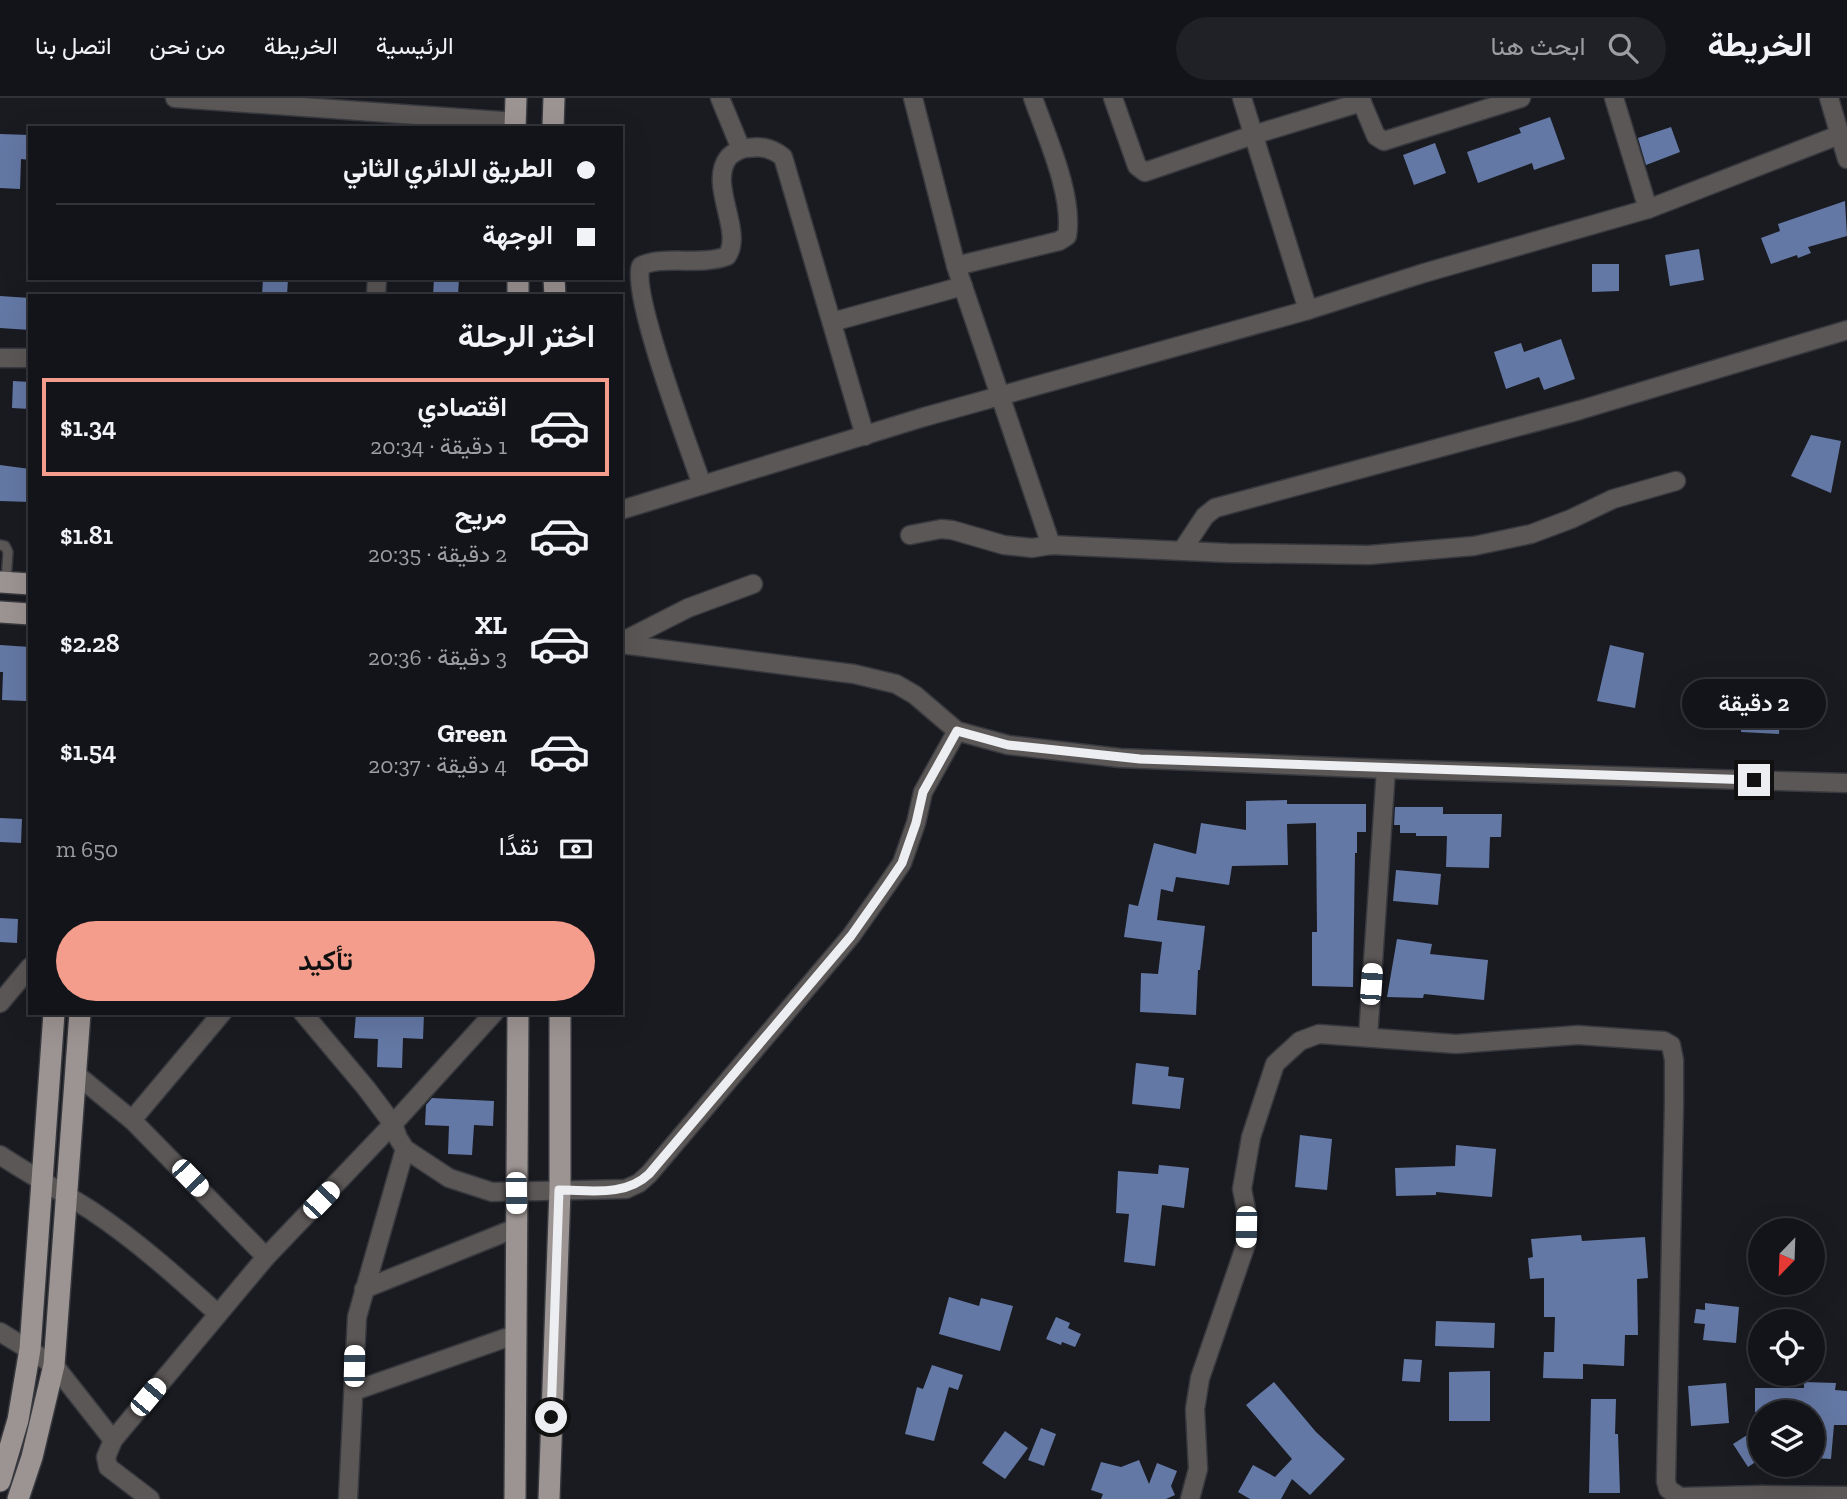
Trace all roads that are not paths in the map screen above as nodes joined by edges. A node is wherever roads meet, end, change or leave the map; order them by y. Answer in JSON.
{"nodes":[{"id":1,"x":176,"y":98,"type":"edge"},
{"id":2,"x":516,"y":98,"type":"edge"},
{"id":3,"x":554,"y":98,"type":"edge"},
{"id":4,"x":720,"y":98,"type":"edge"},
{"id":5,"x":912,"y":98,"type":"edge"},
{"id":6,"x":1033,"y":98,"type":"edge"},
{"id":7,"x":1113,"y":98,"type":"edge"},
{"id":8,"x":1242,"y":98,"type":"edge"},
{"id":9,"x":1521,"y":98,"type":"edge"},
{"id":10,"x":1614,"y":98,"type":"edge"},
{"id":11,"x":1361,"y":100,"type":"edge"},
{"id":12,"x":1836,"y":105,"type":"edge"},
{"id":13,"x":391,"y":120,"type":"edge"},
{"id":14,"x":515,"y":125,"type":"edge"},
{"id":15,"x":553,"y":126,"type":"edge"},
{"id":16,"x":1253,"y":135,"type":"junction"},
{"id":17,"x":1839,"y":135,"type":"junction"},
{"id":18,"x":741,"y":149,"type":"junction"},
{"id":19,"x":1847,"y":159,"type":"edge"},
{"id":20,"x":1648,"y":208,"type":"junction"},
{"id":21,"x":956,"y":266,"type":"junction"},
{"id":22,"x":963,"y":286,"type":"junction"},
{"id":23,"x":1308,"y":310,"type":"junction"},
{"id":24,"x":832,"y":322,"type":"junction"},
{"id":25,"x":1847,"y":330,"type":"edge"},
{"id":26,"x":0,"y":358,"type":"edge"},
{"id":27,"x":28,"y":358,"type":"edge"},
{"id":28,"x":1001,"y":397,"type":"junction"},
{"id":29,"x":865,"y":436,"type":"junction"},
{"id":30,"x":1676,"y":481,"type":"dead end"},
{"id":31,"x":702,"y":485,"type":"junction"},
{"id":32,"x":623,"y":509,"type":"edge"},
{"id":33,"x":910,"y":535,"type":"dead end"},
{"id":34,"x":0,"y":545,"type":"edge"},
{"id":35,"x":1051,"y":545,"type":"junction"},
{"id":36,"x":1184,"y":550,"type":"junction"},
{"id":37,"x":3,"y":582,"type":"edge"},
{"id":38,"x":28,"y":584,"type":"edge"},
{"id":39,"x":753,"y":584,"type":"dead end"},
{"id":40,"x":0,"y":612,"type":"edge"},
{"id":41,"x":28,"y":614,"type":"edge"},
{"id":42,"x":623,"y":642,"type":"edge"},
{"id":43,"x":623,"y":643,"type":"edge"},
{"id":44,"x":957,"y":731,"type":"junction"},
{"id":45,"x":1386,"y":769,"type":"junction"},
{"id":46,"x":1847,"y":783,"type":"edge"},
{"id":47,"x":28,"y":969,"type":"edge"},
{"id":48,"x":0,"y":1003,"type":"edge"},
{"id":49,"x":54,"y":1015,"type":"edge"},
{"id":50,"x":80,"y":1015,"type":"edge"},
{"id":51,"x":220,"y":1015,"type":"edge"},
{"id":52,"x":305,"y":1015,"type":"edge"},
{"id":53,"x":492,"y":1015,"type":"edge"},
{"id":54,"x":519,"y":1015,"type":"edge"},
{"id":55,"x":560,"y":1015,"type":"edge"},
{"id":56,"x":1367,"y":1037,"type":"junction"},
{"id":57,"x":77,"y":1075,"type":"junction"},
{"id":58,"x":132,"y":1120,"type":"junction"},
{"id":59,"x":393,"y":1124,"type":"junction"},
{"id":60,"x":405,"y":1149,"type":"junction"},
{"id":61,"x":0,"y":1155,"type":"edge"},
{"id":62,"x":42,"y":1183,"type":"junction"},
{"id":63,"x":559,"y":1190,"type":"junction"},
{"id":64,"x":516,"y":1193,"type":"junction"},
{"id":65,"x":67,"y":1197,"type":"junction"},
{"id":66,"x":516,"y":1228,"type":"junction"},
{"id":67,"x":266,"y":1256,"type":"junction"},
{"id":68,"x":364,"y":1289,"type":"junction"},
{"id":69,"x":217,"y":1313,"type":"junction"},
{"id":70,"x":0,"y":1332,"type":"edge"},
{"id":71,"x":517,"y":1334,"type":"junction"},
{"id":72,"x":30,"y":1349,"type":"junction"},
{"id":73,"x":54,"y":1365,"type":"junction"},
{"id":74,"x":354,"y":1391,"type":"junction"},
{"id":75,"x":113,"y":1440,"type":"junction"},
{"id":76,"x":0,"y":1481,"type":"edge"},
{"id":77,"x":1847,"y":1496,"type":"edge"},
{"id":78,"x":1761,"y":1497,"type":"edge"},
{"id":79,"x":19,"y":1499,"type":"edge"},
{"id":80,"x":150,"y":1499,"type":"edge"},
{"id":81,"x":348,"y":1499,"type":"edge"},
{"id":82,"x":515,"y":1499,"type":"edge"},
{"id":83,"x":549,"y":1499,"type":"edge"},
{"id":84,"x":1190,"y":1499,"type":"edge"}],
"edges":[{"from":1,"to":13,"type":"street"},
{"from":2,"to":14,"type":"main road"},
{"from":3,"to":15,"type":"main road"},
{"from":4,"to":18,"type":"street"},
{"from":5,"to":21,"type":"street"},
{"from":6,"to":21,"type":"street"},
{"from":7,"to":16,"type":"street"},
{"from":8,"to":16,"type":"street"},
{"from":9,"to":11,"type":"street"},
{"from":10,"to":20,"type":"street"},
{"from":11,"to":16,"type":"street"},
{"from":12,"to":17,"type":"street"},
{"from":13,"to":14,"type":"street"},
{"from":16,"to":23,"type":"street"},
{"from":17,"to":19,"type":"street"},
{"from":17,"to":20,"type":"street"},
{"from":18,"to":24,"type":"street"},
{"from":18,"to":31,"type":"street"},
{"from":20,"to":23,"type":"street"},
{"from":21,"to":22,"type":"street"},
{"from":22,"to":24,"type":"street"},
{"from":22,"to":28,"type":"street"},
{"from":23,"to":28,"type":"street"},
{"from":24,"to":29,"type":"street"},
{"from":25,"to":36,"type":"street"},
{"from":26,"to":27,"type":"street"},
{"from":28,"to":29,"type":"street"},
{"from":28,"to":35,"type":"street"},
{"from":29,"to":31,"type":"street"},
{"from":30,"to":36,"type":"street"},
{"from":31,"to":32,"type":"street"},
{"from":33,"to":35,"type":"street"},
{"from":34,"to":37,"type":"lane"},
{"from":35,"to":36,"type":"street"},
{"from":37,"to":38,"type":"main road"},
{"from":39,"to":42,"type":"street"},
{"from":40,"to":41,"type":"main road"},
{"from":43,"to":44,"type":"street"},
{"from":44,"to":45,"type":"street"},
{"from":44,"to":63,"type":"street"},
{"from":45,"to":46,"type":"street"},
{"from":45,"to":56,"type":"street"},
{"from":47,"to":48,"type":"street"},
{"from":49,"to":62,"type":"main road"},
{"from":50,"to":57,"type":"main road"},
{"from":51,"to":58,"type":"street"},
{"from":52,"to":59,"type":"street"},
{"from":53,"to":59,"type":"street"},
{"from":54,"to":64,"type":"main road"},
{"from":55,"to":63,"type":"main road"},
{"from":56,"to":78,"type":"street"},
{"from":56,"to":84,"type":"street"},
{"from":57,"to":58,"type":"street"},
{"from":57,"to":65,"type":"main road"},
{"from":58,"to":67,"type":"street"},
{"from":59,"to":60,"type":"street"},
{"from":59,"to":67,"type":"street"},
{"from":60,"to":64,"type":"street"},
{"from":60,"to":68,"type":"street"},
{"from":61,"to":62,"type":"street"},
{"from":62,"to":65,"type":"street"},
{"from":62,"to":72,"type":"main road"},
{"from":63,"to":64,"type":"street"},
{"from":63,"to":83,"type":"main road"},
{"from":64,"to":66,"type":"main road"},
{"from":65,"to":69,"type":"street"},
{"from":65,"to":73,"type":"main road"},
{"from":66,"to":68,"type":"street"},
{"from":66,"to":71,"type":"main road"},
{"from":67,"to":69,"type":"street"},
{"from":68,"to":74,"type":"street"},
{"from":69,"to":75,"type":"street"},
{"from":70,"to":72,"type":"street"},
{"from":71,"to":74,"type":"street"},
{"from":71,"to":82,"type":"main road"},
{"from":72,"to":73,"type":"street"},
{"from":72,"to":76,"type":"main road"},
{"from":73,"to":75,"type":"street"},
{"from":73,"to":79,"type":"main road"},
{"from":74,"to":81,"type":"street"},
{"from":75,"to":80,"type":"street"},
{"from":77,"to":78,"type":"street"}]}
